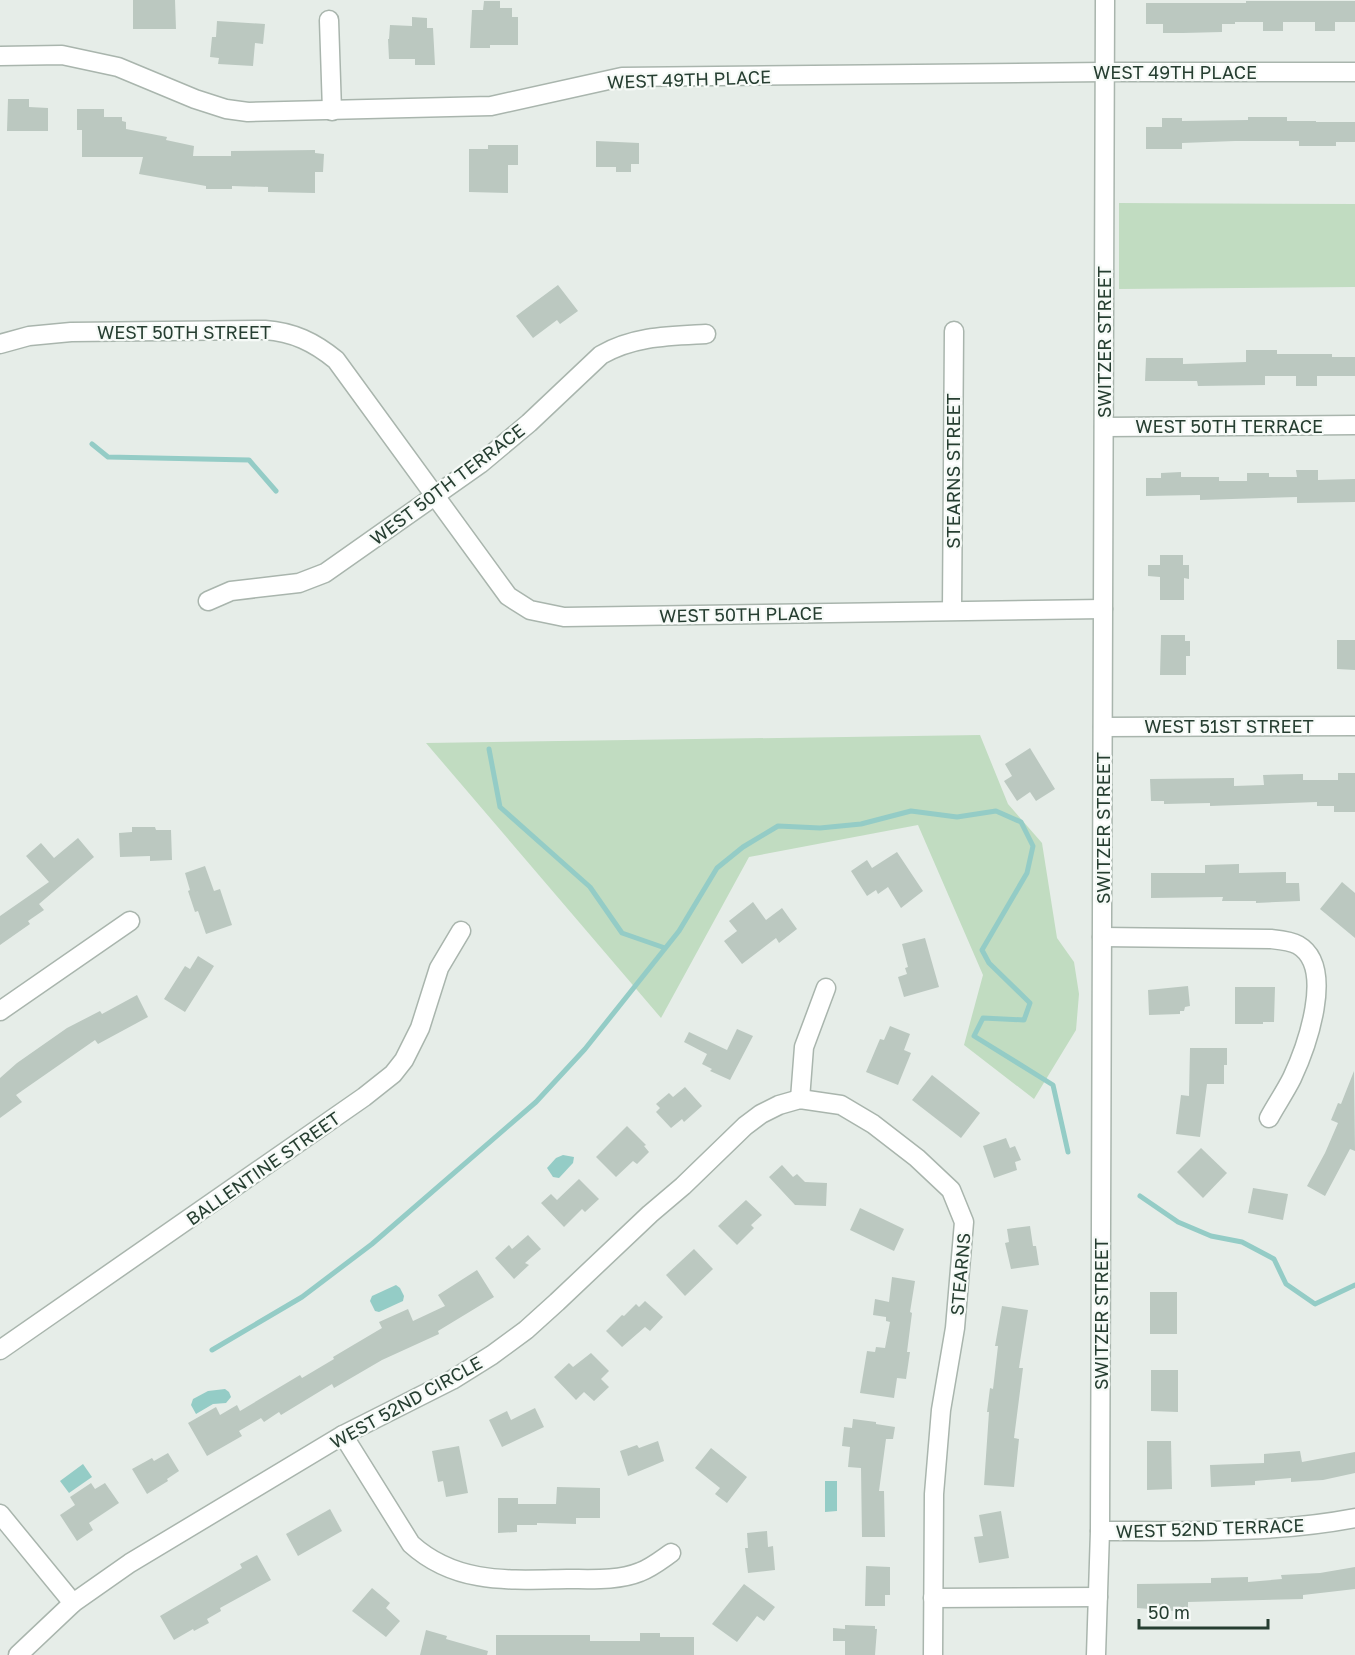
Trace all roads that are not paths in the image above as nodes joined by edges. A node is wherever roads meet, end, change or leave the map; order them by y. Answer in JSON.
{"nodes":[{"id":1,"x":1105,"y":0,"type":"edge"},
{"id":2,"x":329,"y":20,"type":"dead end"},
{"id":3,"x":0,"y":56,"type":"edge"},
{"id":4,"x":1105,"y":72,"type":"junction"},
{"id":5,"x":1355,"y":72,"type":"edge"},
{"id":6,"x":332,"y":111,"type":"junction"},
{"id":7,"x":954,"y":331,"type":"dead end"},
{"id":8,"x":706,"y":334,"type":"dead end"},
{"id":9,"x":0,"y":344,"type":"edge"},
{"id":10,"x":1355,"y":425,"type":"edge"},
{"id":11,"x":1104,"y":427,"type":"junction"},
{"id":12,"x":435,"y":497,"type":"junction"},
{"id":13,"x":208,"y":601,"type":"dead end"},
{"id":14,"x":1103,"y":609,"type":"junction"},
{"id":15,"x":952,"y":610,"type":"junction"},
{"id":16,"x":1355,"y":726,"type":"edge"},
{"id":17,"x":1103,"y":728,"type":"junction"},
{"id":18,"x":130,"y":921,"type":"dead end"},
{"id":19,"x":461,"y":930,"type":"dead end"},
{"id":20,"x":1102,"y":937,"type":"junction"},
{"id":21,"x":826,"y":988,"type":"dead end"},
{"id":22,"x":0,"y":1011,"type":"edge"},
{"id":23,"x":800,"y":1099,"type":"junction"},
{"id":24,"x":1269,"y":1118,"type":"dead end"},
{"id":25,"x":0,"y":1350,"type":"edge"},
{"id":26,"x":343,"y":1436,"type":"junction"},
{"id":27,"x":0,"y":1514,"type":"edge"},
{"id":28,"x":1355,"y":1518,"type":"edge"},
{"id":29,"x":1101,"y":1531,"type":"junction"},
{"id":30,"x":671,"y":1553,"type":"dead end"},
{"id":31,"x":1098,"y":1597,"type":"junction"},
{"id":32,"x":933,"y":1598,"type":"junction"},
{"id":33,"x":73,"y":1603,"type":"junction"},
{"id":34,"x":18,"y":1655,"type":"edge"},
{"id":35,"x":933,"y":1655,"type":"edge"},
{"id":36,"x":1096,"y":1655,"type":"edge"}],
"edges":[{"from":1,"to":4,"type":"street","name":"SWITZER STREET"},
{"from":2,"to":6,"type":"street"},
{"from":3,"to":6,"type":"street","name":"WEST 49TH PLACE"},
{"from":4,"to":5,"type":"street","name":"WEST 49TH PLACE"},
{"from":4,"to":6,"type":"street","name":"WEST 49TH PLACE"},
{"from":4,"to":11,"type":"street","name":"SWITZER STREET"},
{"from":7,"to":15,"type":"street","name":"STEARNS STREET"},
{"from":8,"to":12,"type":"street","name":"WEST 50TH TERRACE"},
{"from":9,"to":12,"type":"street","name":"WEST 50TH STREET"},
{"from":10,"to":11,"type":"street","name":"WEST 50TH TERRACE"},
{"from":11,"to":14,"type":"street","name":"SWITZER STREET"},
{"from":12,"to":13,"type":"street","name":"WEST 50TH TERRACE"},
{"from":12,"to":15,"type":"street","name":"WEST 50TH PLACE"},
{"from":14,"to":15,"type":"street","name":"WEST 50TH PLACE"},
{"from":14,"to":17,"type":"street","name":"SWITZER STREET"},
{"from":16,"to":17,"type":"street","name":"WEST 51ST STREET"},
{"from":17,"to":20,"type":"street","name":"SWITZER STREET"},
{"from":18,"to":22,"type":"street"},
{"from":19,"to":25,"type":"street","name":"BALLENTINE STREET"},
{"from":20,"to":24,"type":"street"},
{"from":20,"to":29,"type":"street","name":"SWITZER STREET"},
{"from":21,"to":23,"type":"street"},
{"from":23,"to":26,"type":"street","name":"WEST 52ND CIRCLE"},
{"from":23,"to":32,"type":"street","name":"STEARNS"},
{"from":26,"to":30,"type":"street"},
{"from":26,"to":33,"type":"street","name":"WEST 52ND CIRCLE"},
{"from":27,"to":33,"type":"street"},
{"from":28,"to":29,"type":"street","name":"WEST 52ND TERRACE"},
{"from":29,"to":31,"type":"street","name":"SWITZER STREET"},
{"from":31,"to":32,"type":"street"},
{"from":31,"to":36,"type":"street","name":"SWITZER STREET"},
{"from":32,"to":35,"type":"street","name":"STEARNS"},
{"from":33,"to":34,"type":"street","name":"WEST 52ND CIRCLE"}]}
